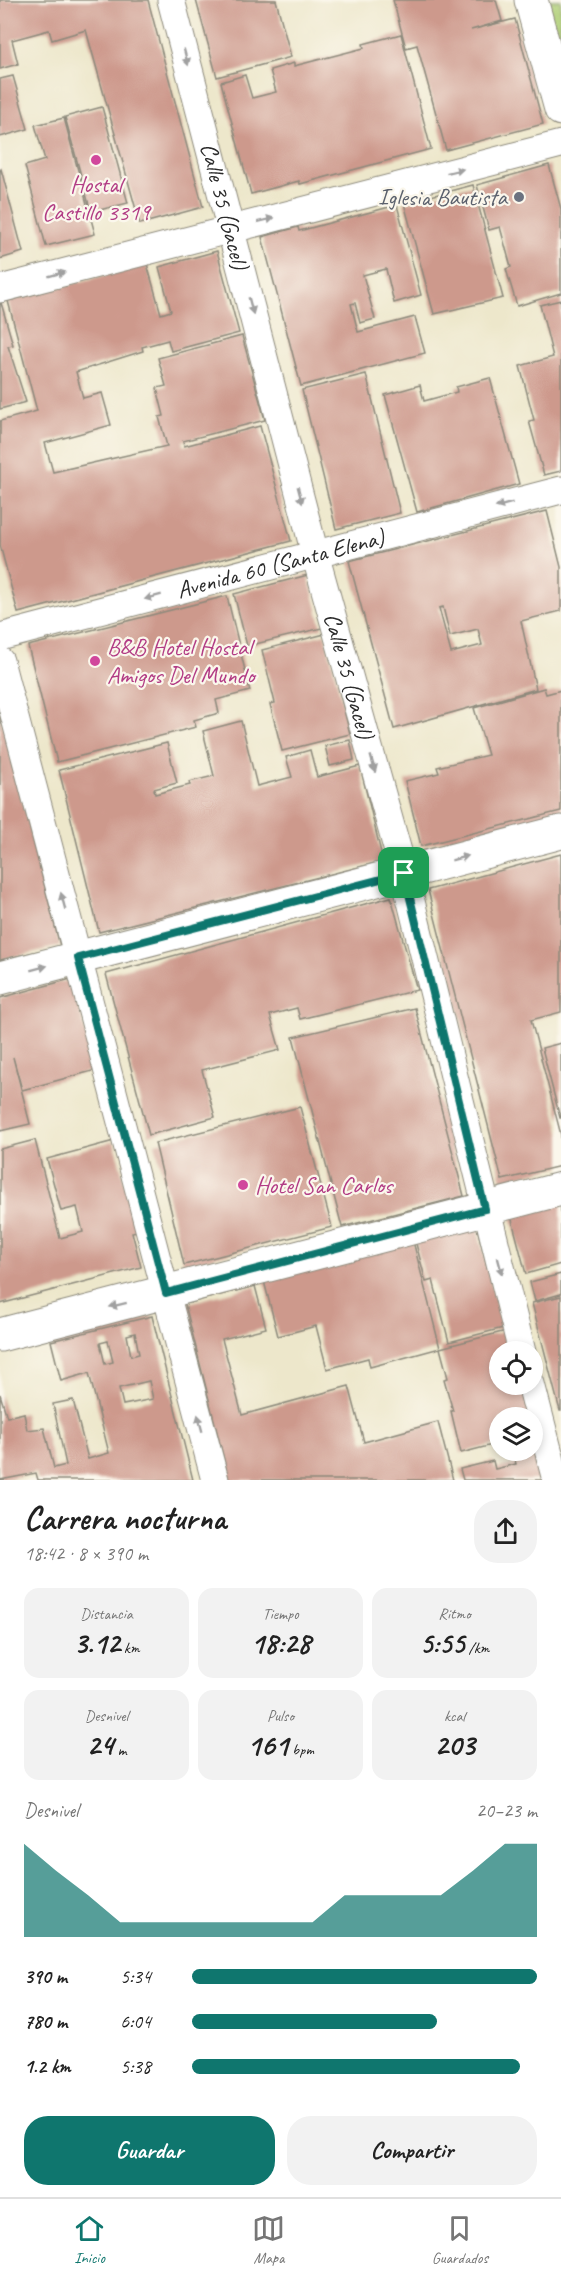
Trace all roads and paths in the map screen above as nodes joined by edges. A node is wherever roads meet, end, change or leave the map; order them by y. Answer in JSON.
{"nodes":[{"id":1,"x":171,"y":0,"type":"edge"},
{"id":2,"x":531,"y":0,"type":"edge"},
{"id":3,"x":561,"y":109,"type":"edge"},
{"id":4,"x":561,"y":144,"type":"edge"},
{"id":5,"x":231,"y":229,"type":"junction"},
{"id":6,"x":0,"y":289,"type":"edge"},
{"id":7,"x":561,"y":490,"type":"edge"},
{"id":8,"x":315,"y":554,"type":"junction"},
{"id":9,"x":0,"y":637,"type":"edge"},
{"id":10,"x":0,"y":661,"type":"edge"},
{"id":11,"x":561,"y":832,"type":"edge"},
{"id":12,"x":404,"y":873,"type":"junction"},
{"id":13,"x":78,"y":958,"type":"junction"},
{"id":14,"x":0,"y":978,"type":"edge"},
{"id":15,"x":561,"y":1189,"type":"edge"},
{"id":16,"x":485,"y":1209,"type":"junction"},
{"id":17,"x":166,"y":1293,"type":"junction"},
{"id":18,"x":0,"y":1335,"type":"edge"},
{"id":19,"x":519,"y":1341,"type":"edge"},
{"id":20,"x":534,"y":1395,"type":"edge"},
{"id":21,"x":215,"y":1480,"type":"edge"},
{"id":22,"x":556,"y":1480,"type":"edge"}],
"edges":[{"from":1,"to":5,"type":"street","name":"Calle 35 (Gacel)","one_way":true},
{"from":2,"to":3,"type":"main road"},
{"from":5,"to":4,"type":"street","one_way":true},
{"from":6,"to":5,"type":"street","one_way":true},
{"from":5,"to":8,"type":"street","name":"Calle 35 (Gacel)","one_way":true},
{"from":7,"to":8,"type":"street","name":"Avenida 60 (Santa Elena)","one_way":true},
{"from":8,"to":9,"type":"street","name":"Avenida 60 (Santa Elena)","one_way":true},
{"from":8,"to":12,"type":"street","name":"Calle 35 (Gacel)","one_way":true},
{"from":13,"to":10,"type":"street","one_way":true},
{"from":12,"to":11,"type":"main road","one_way":true},
{"from":12,"to":13,"type":"main road"},
{"from":12,"to":16,"type":"street","name":"Calle 35 (Gacel)"},
{"from":14,"to":13,"type":"main road","one_way":true},
{"from":13,"to":17,"type":"street"},
{"from":15,"to":16,"type":"main road"},
{"from":16,"to":17,"type":"main road"},
{"from":16,"to":19,"type":"street","name":"Calle 35 (Gacel)","one_way":true},
{"from":17,"to":18,"type":"main road","one_way":true},
{"from":21,"to":17,"type":"street","one_way":true},
{"from":20,"to":22,"type":"street"}]}
